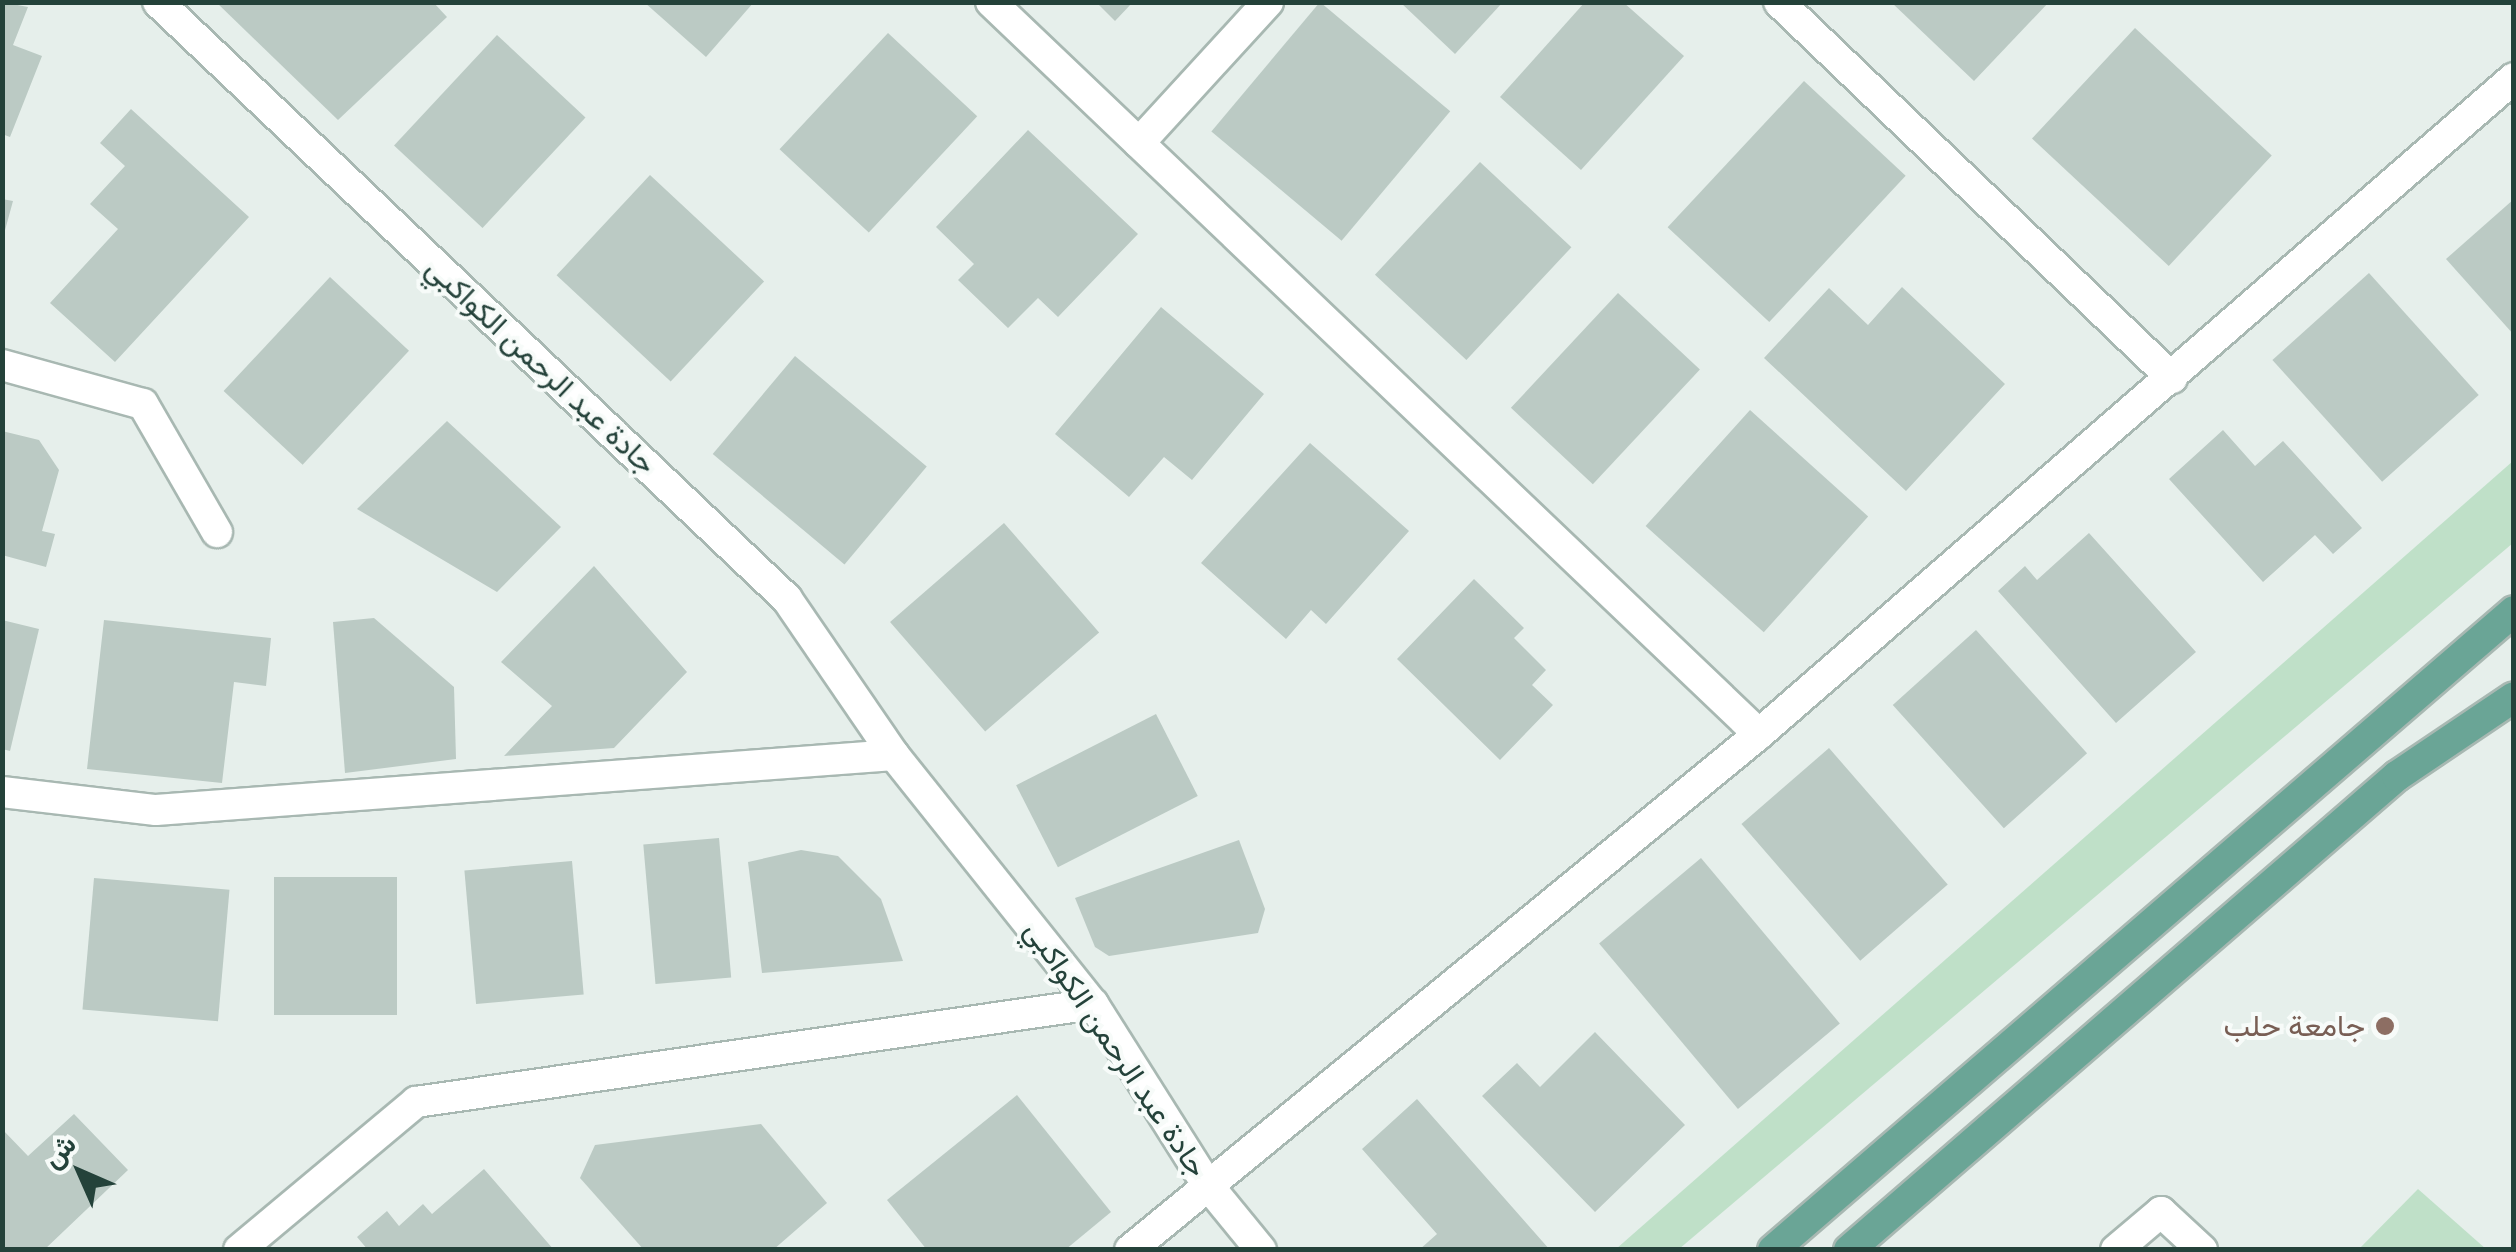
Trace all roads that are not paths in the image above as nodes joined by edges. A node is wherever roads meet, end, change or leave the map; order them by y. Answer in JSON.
{"nodes":[{"id":1,"x":158,"y":2,"type":"edge"},
{"id":2,"x":991,"y":2,"type":"edge"},
{"id":3,"x":1268,"y":2,"type":"edge"},
{"id":4,"x":1779,"y":2,"type":"edge"},
{"id":5,"x":2514,"y":78,"type":"edge"},
{"id":6,"x":1139,"y":143,"type":"junction"},
{"id":7,"x":2,"y":365,"type":"edge"},
{"id":8,"x":2172,"y":378,"type":"junction"},
{"id":9,"x":217,"y":532,"type":"dead end"},
{"id":10,"x":2514,"y":612,"type":"edge"},
{"id":11,"x":2514,"y":697,"type":"edge"},
{"id":12,"x":1759,"y":734,"type":"junction"},
{"id":13,"x":894,"y":755,"type":"junction"},
{"id":14,"x":2,"y":792,"type":"edge"},
{"id":15,"x":1094,"y":1004,"type":"junction"},
{"id":16,"x":1207,"y":1184,"type":"junction"},
{"id":17,"x":239,"y":1250,"type":"edge"},
{"id":18,"x":1130,"y":1250,"type":"edge"},
{"id":19,"x":1261,"y":1250,"type":"edge"},
{"id":20,"x":1773,"y":1250,"type":"edge"},
{"id":21,"x":1849,"y":1250,"type":"edge"},
{"id":22,"x":2116,"y":1250,"type":"edge"},
{"id":23,"x":2202,"y":1250,"type":"edge"}],
"edges":[{"from":1,"to":13,"type":"street","name":"جادة عبد الرحمن الكواكبي"},
{"from":2,"to":6,"type":"street"},
{"from":3,"to":6,"type":"street"},
{"from":4,"to":8,"type":"street"},
{"from":5,"to":8,"type":"street"},
{"from":6,"to":12,"type":"street"},
{"from":7,"to":9,"type":"street"},
{"from":8,"to":12,"type":"street"},
{"from":10,"to":20,"type":"main road"},
{"from":11,"to":21,"type":"main road"},
{"from":12,"to":16,"type":"street"},
{"from":13,"to":14,"type":"street"},
{"from":13,"to":15,"type":"street","name":"جادة عبد الرحمن الكواكبي"},
{"from":15,"to":16,"type":"street","name":"جادة عبد الرحمن الكواكبي"},
{"from":15,"to":17,"type":"street"},
{"from":16,"to":18,"type":"street"},
{"from":16,"to":19,"type":"street","name":"جادة عبد الرحمن الكواكبي"},
{"from":22,"to":23,"type":"street"}]}
